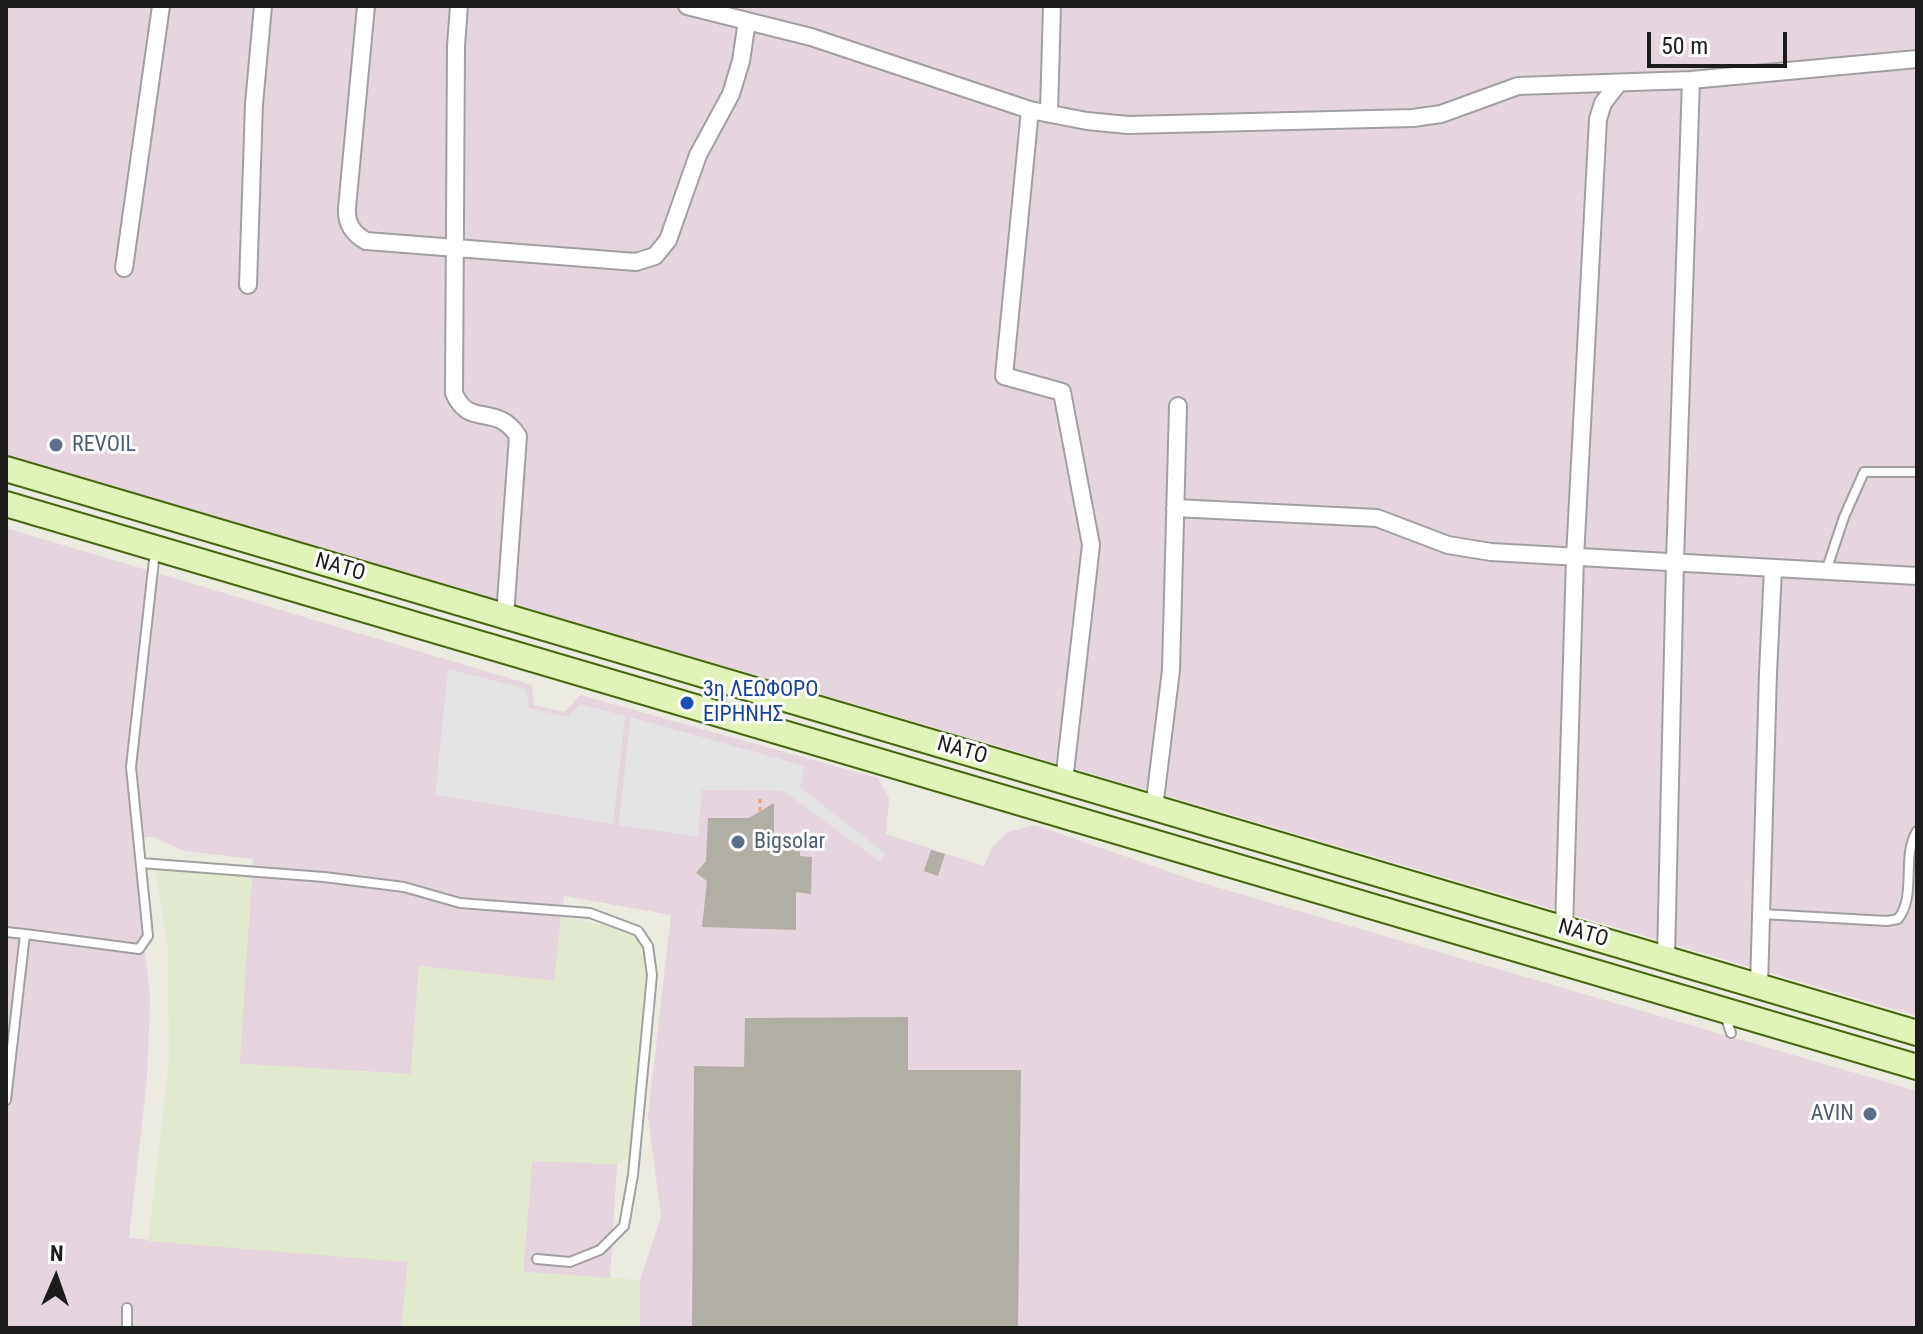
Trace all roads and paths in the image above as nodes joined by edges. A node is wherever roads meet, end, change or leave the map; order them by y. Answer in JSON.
{"nodes":[{"id":1,"x":161,"y":6,"type":"edge"},
{"id":2,"x":263,"y":6,"type":"edge"},
{"id":3,"x":366,"y":6,"type":"edge"},
{"id":4,"x":459,"y":6,"type":"edge"},
{"id":5,"x":687,"y":6,"type":"edge"},
{"id":6,"x":1052,"y":6,"type":"edge"},
{"id":7,"x":747,"y":21,"type":"junction"},
{"id":8,"x":1917,"y":59,"type":"edge"},
{"id":9,"x":1691,"y":80,"type":"junction"},
{"id":10,"x":1618,"y":84,"type":"junction"},
{"id":11,"x":1030,"y":110,"type":"junction"},
{"id":12,"x":1049,"y":112,"type":"junction"},
{"id":13,"x":455,"y":249,"type":"junction"},
{"id":14,"x":124,"y":268,"type":"dead end"},
{"id":15,"x":248,"y":285,"type":"dead end"},
{"id":16,"x":1178,"y":406,"type":"dead end"},
{"id":17,"x":6,"y":469,"type":"edge"},
{"id":18,"x":1917,"y":472,"type":"edge"},
{"id":19,"x":6,"y":504,"type":"edge"},
{"id":20,"x":1175,"y":508,"type":"junction"},
{"id":21,"x":155,"y":548,"type":"junction"},
{"id":22,"x":1575,"y":558,"type":"junction"},
{"id":23,"x":1675,"y":562,"type":"junction"},
{"id":24,"x":1773,"y":569,"type":"junction"},
{"id":25,"x":1826,"y":571,"type":"junction"},
{"id":26,"x":1917,"y":576,"type":"edge"},
{"id":27,"x":505,"y":616,"type":"junction"},
{"id":28,"x":1064,"y":781,"type":"junction"},
{"id":29,"x":760,"y":797,"type":"dead end"},
{"id":30,"x":1154,"y":808,"type":"junction"},
{"id":31,"x":760,"y":811,"type":"dead end"},
{"id":32,"x":1917,"y":831,"type":"edge"},
{"id":33,"x":141,"y":863,"type":"junction"},
{"id":34,"x":1761,"y":914,"type":"junction"},
{"id":35,"x":1564,"y":929,"type":"junction"},
{"id":36,"x":6,"y":932,"type":"edge"},
{"id":37,"x":25,"y":934,"type":"junction"},
{"id":38,"x":1666,"y":959,"type":"junction"},
{"id":39,"x":1759,"y":986,"type":"junction"},
{"id":40,"x":1917,"y":1033,"type":"edge"},
{"id":41,"x":1917,"y":1067,"type":"edge"},
{"id":42,"x":6,"y":1100,"type":"edge"},
{"id":43,"x":537,"y":1259,"type":"dead end"},
{"id":44,"x":127,"y":1308,"type":"dead end"},
{"id":45,"x":127,"y":1328,"type":"edge"}],
"edges":[{"from":1,"to":14,"type":"street"},
{"from":2,"to":15,"type":"street"},
{"from":3,"to":13,"type":"street"},
{"from":4,"to":13,"type":"street"},
{"from":5,"to":7,"type":"street"},
{"from":6,"to":12,"type":"street"},
{"from":7,"to":11,"type":"street"},
{"from":7,"to":13,"type":"street"},
{"from":8,"to":9,"type":"street"},
{"from":9,"to":10,"type":"street"},
{"from":9,"to":23,"type":"street"},
{"from":10,"to":12,"type":"street"},
{"from":10,"to":22,"type":"street"},
{"from":11,"to":12,"type":"street"},
{"from":11,"to":28,"type":"street"},
{"from":13,"to":27,"type":"street"},
{"from":16,"to":20,"type":"street"},
{"from":17,"to":27,"type":"main road","name":"ΝΑΤΟ"},
{"from":18,"to":25,"type":"lane"},
{"from":19,"to":21,"type":"main road","name":"ΝΑΤΟ"},
{"from":20,"to":22,"type":"street"},
{"from":20,"to":30,"type":"street"},
{"from":21,"to":33,"type":"lane"},
{"from":21,"to":41,"type":"main road","name":"ΝΑΤΟ"},
{"from":22,"to":23,"type":"street"},
{"from":22,"to":35,"type":"street"},
{"from":23,"to":24,"type":"street"},
{"from":23,"to":38,"type":"street"},
{"from":24,"to":25,"type":"street"},
{"from":24,"to":34,"type":"street"},
{"from":25,"to":26,"type":"street"},
{"from":27,"to":28,"type":"main road","name":"ΝΑΤΟ"},
{"from":28,"to":30,"type":"main road","name":"ΝΑΤΟ"},
{"from":29,"to":31,"type":"path"},
{"from":30,"to":35,"type":"main road","name":"ΝΑΤΟ"},
{"from":32,"to":34,"type":"lane"},
{"from":33,"to":37,"type":"lane"},
{"from":33,"to":43,"type":"lane"},
{"from":34,"to":39,"type":"street"},
{"from":35,"to":38,"type":"main road","name":"ΝΑΤΟ"},
{"from":36,"to":37,"type":"lane"},
{"from":37,"to":42,"type":"lane"},
{"from":38,"to":39,"type":"main road","name":"ΝΑΤΟ"},
{"from":39,"to":40,"type":"main road","name":"ΝΑΤΟ"},
{"from":44,"to":45,"type":"lane"}]}
